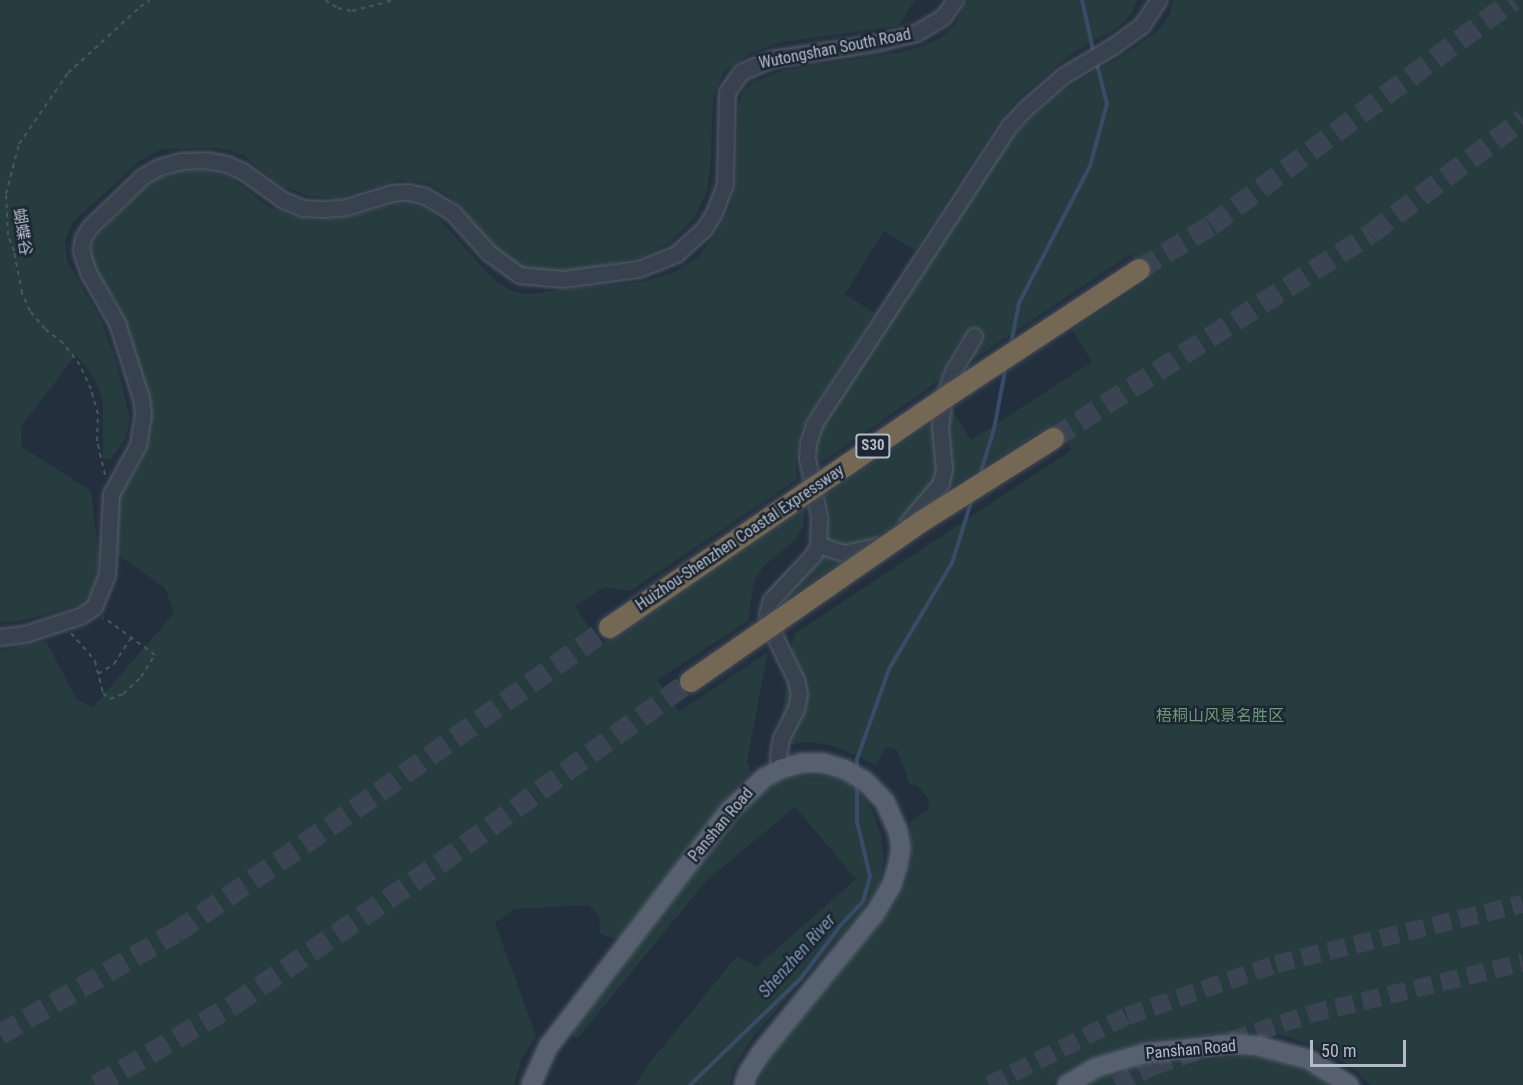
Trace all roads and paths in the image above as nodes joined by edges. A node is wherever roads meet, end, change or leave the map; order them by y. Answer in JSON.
{"nodes":[{"id":1,"x":150,"y":0,"type":"edge"},
{"id":2,"x":325,"y":0,"type":"edge"},
{"id":3,"x":394,"y":0,"type":"edge"},
{"id":4,"x":955,"y":0,"type":"edge"},
{"id":5,"x":1158,"y":0,"type":"edge"},
{"id":6,"x":1139,"y":269,"type":"tunnel mouth"},
{"id":7,"x":974,"y":336,"type":"dead end"},
{"id":8,"x":1053,"y":438,"type":"tunnel mouth"},
{"id":9,"x":111,"y":494,"type":"junction"},
{"id":10,"x":818,"y":545,"type":"junction"},
{"id":11,"x":93,"y":607,"type":"junction"},
{"id":12,"x":62,"y":622,"type":"junction"},
{"id":13,"x":609,"y":627,"type":"tunnel mouth"},
{"id":14,"x":0,"y":637,"type":"edge"},
{"id":15,"x":131,"y":638,"type":"junction"},
{"id":16,"x":98,"y":674,"type":"junction"},
{"id":17,"x":690,"y":681,"type":"tunnel mouth"},
{"id":18,"x":780,"y":769,"type":"junction"},
{"id":19,"x":531,"y":1085,"type":"edge"},
{"id":20,"x":744,"y":1085,"type":"edge"},
{"id":21,"x":1067,"y":1085,"type":"edge"},
{"id":22,"x":1349,"y":1085,"type":"edge"}],
"edges":[{"from":1,"to":9,"type":"path","name":"蝴蝶谷"},
{"from":2,"to":3,"type":"path"},
{"from":4,"to":9,"type":"street","name":"Wutongshan South Road"},
{"from":5,"to":10,"type":"street"},
{"from":6,"to":13,"type":"highway","name":"Huizhou-Shenzhen Coastal Expressway","number":"S30","bridge":true},
{"from":7,"to":10,"type":"street"},
{"from":8,"to":17,"type":"highway","bridge":true},
{"from":9,"to":11,"type":"street","name":"Wutongshan South Road"},
{"from":10,"to":18,"type":"street"},
{"from":11,"to":12,"type":"street"},
{"from":11,"to":15,"type":"path"},
{"from":12,"to":14,"type":"street"},
{"from":12,"to":16,"type":"path"},
{"from":15,"to":16,"type":"path"},
{"from":15,"to":16,"type":"path"},
{"from":18,"to":19,"type":"main road","name":"Panshan Road"},
{"from":18,"to":20,"type":"main road","name":"Panshan Road"},
{"from":21,"to":22,"type":"main road","name":"Panshan Road"}]}
